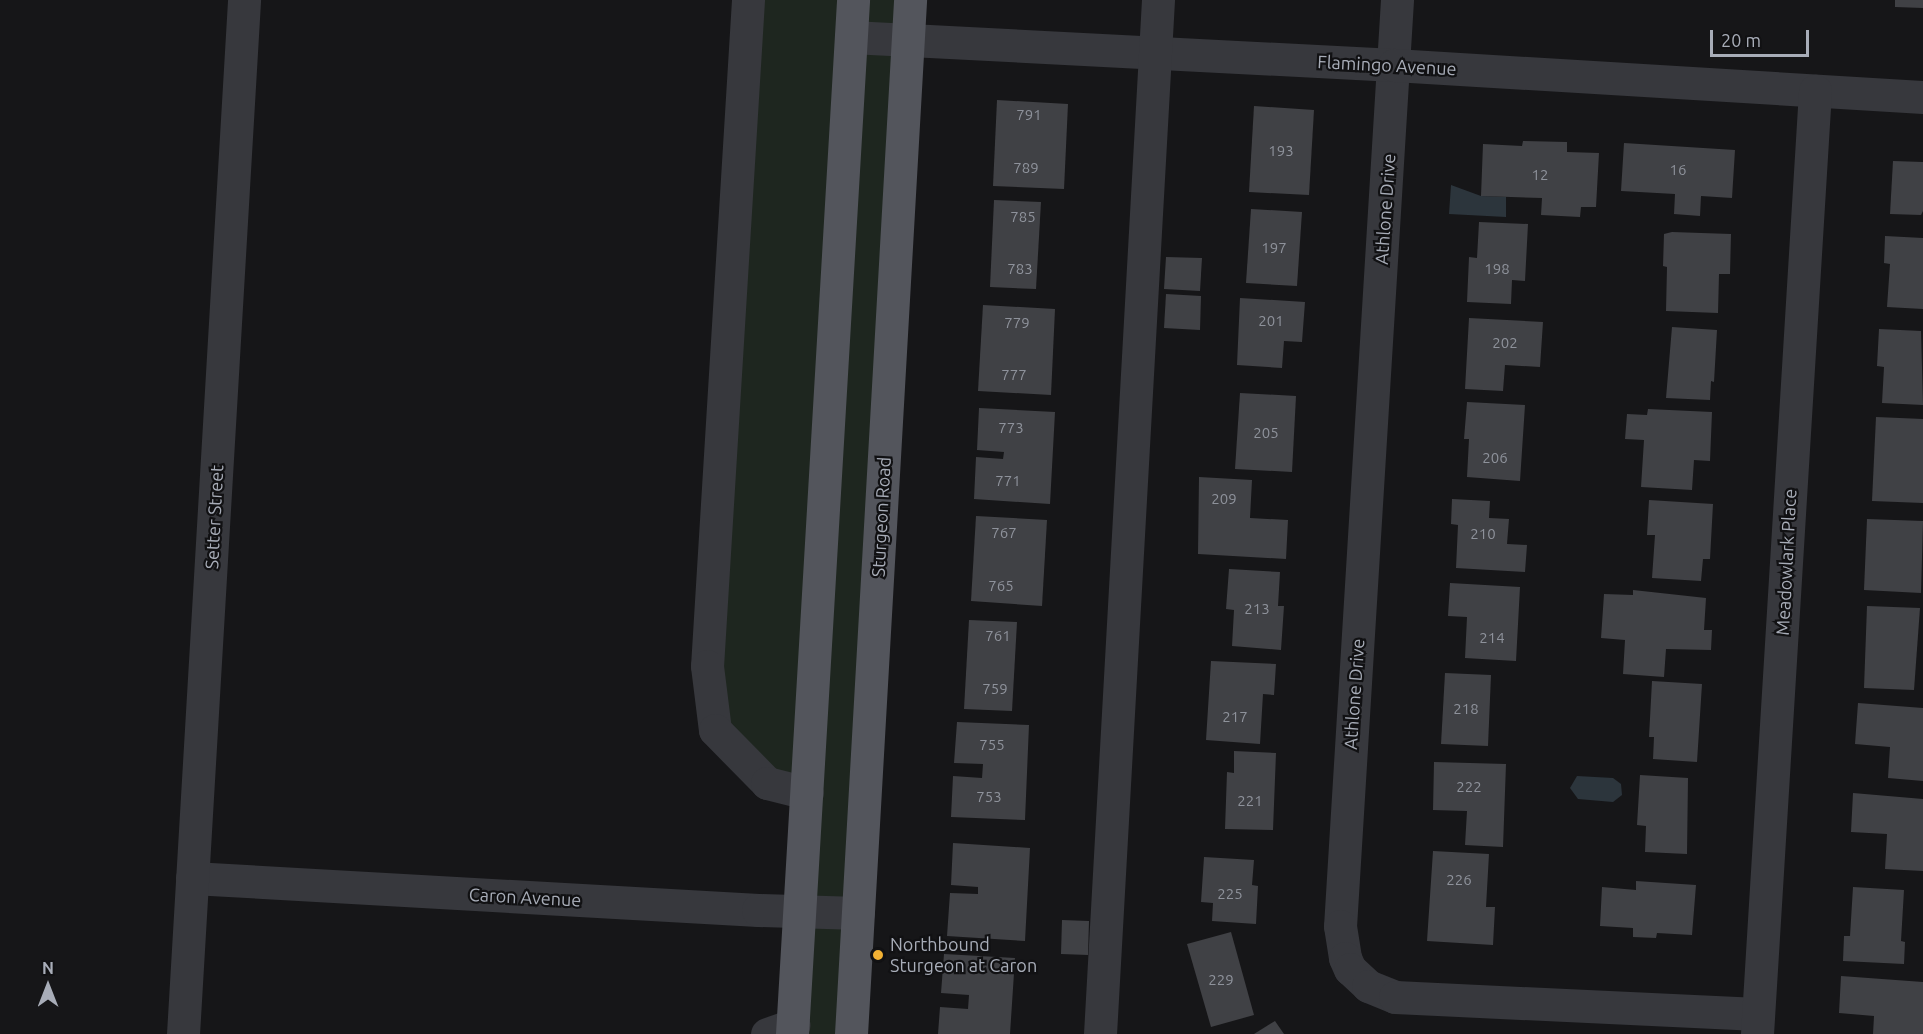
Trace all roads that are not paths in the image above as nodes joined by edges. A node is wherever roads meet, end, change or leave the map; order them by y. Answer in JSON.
{"nodes":[{"id":1,"x":244,"y":0,"type":"edge"},
{"id":2,"x":748,"y":0,"type":"edge"},
{"id":3,"x":854,"y":0,"type":"edge"},
{"id":4,"x":910,"y":0,"type":"edge"},
{"id":5,"x":1158,"y":0,"type":"edge"},
{"id":6,"x":1397,"y":0,"type":"edge"},
{"id":7,"x":851,"y":37,"type":"junction"},
{"id":8,"x":908,"y":39,"type":"junction"},
{"id":9,"x":1155,"y":52,"type":"junction"},
{"id":10,"x":1394,"y":64,"type":"junction"},
{"id":11,"x":1815,"y":91,"type":"junction"},
{"id":12,"x":1923,"y":97,"type":"edge"},
{"id":13,"x":807,"y":794,"type":"junction"},
{"id":14,"x":192,"y":878,"type":"junction"},
{"id":15,"x":800,"y":911,"type":"junction"},
{"id":16,"x":858,"y":913,"type":"junction"},
{"id":17,"x":1758,"y":1024,"type":"edge"},
{"id":18,"x":784,"y":1031,"type":"edge"},
{"id":19,"x":183,"y":1034,"type":"edge"},
{"id":20,"x":851,"y":1034,"type":"edge"},
{"id":21,"x":1100,"y":1034,"type":"edge"}],
"edges":[{"from":1,"to":14,"type":"street","name":"Setter Street"},
{"from":2,"to":13,"type":"street"},
{"from":3,"to":7,"type":"main road"},
{"from":4,"to":8,"type":"main road","name":"Sturgeon Road"},
{"from":5,"to":9,"type":"street"},
{"from":6,"to":10,"type":"street","name":"Athlone Drive"},
{"from":7,"to":8,"type":"street","name":"Flamingo Avenue"},
{"from":7,"to":13,"type":"main road"},
{"from":8,"to":9,"type":"street","name":"Flamingo Avenue"},
{"from":8,"to":16,"type":"main road","name":"Sturgeon Road"},
{"from":9,"to":10,"type":"street","name":"Flamingo Avenue"},
{"from":9,"to":21,"type":"street"},
{"from":10,"to":11,"type":"street","name":"Flamingo Avenue"},
{"from":10,"to":17,"type":"street","name":"Athlone Drive"},
{"from":11,"to":12,"type":"street","name":"Flamingo Avenue"},
{"from":11,"to":17,"type":"street","name":"Meadowlark Place"},
{"from":13,"to":15,"type":"main road"},
{"from":14,"to":15,"type":"street","name":"Caron Avenue"},
{"from":14,"to":19,"type":"street","name":"Setter Street"},
{"from":15,"to":16,"type":"street","name":"Caron Avenue"},
{"from":15,"to":18,"type":"main road"},
{"from":16,"to":20,"type":"main road","name":"Sturgeon Road"}]}
